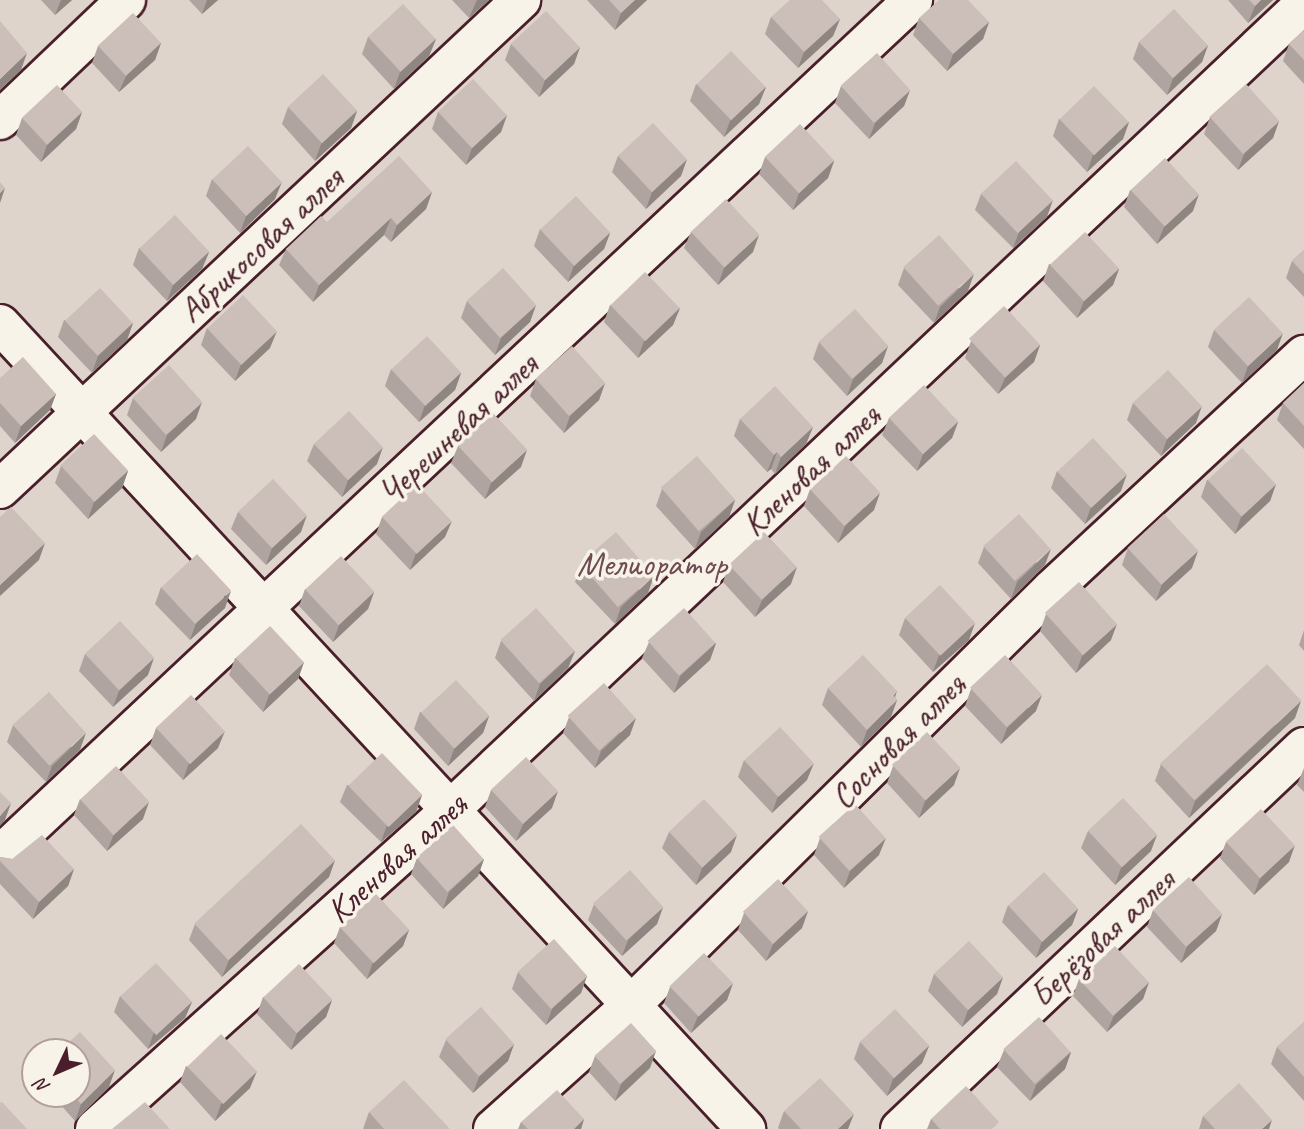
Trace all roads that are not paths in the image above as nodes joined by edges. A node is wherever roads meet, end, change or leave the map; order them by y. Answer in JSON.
{"nodes":[{"id":1,"x":126,"y":0,"type":"edge"},
{"id":2,"x":521,"y":0,"type":"edge"},
{"id":3,"x":913,"y":0,"type":"edge"},
{"id":4,"x":1304,"y":4,"type":"edge"},
{"id":5,"x":0,"y":120,"type":"edge"},
{"id":6,"x":0,"y":324,"type":"edge"},
{"id":7,"x":1304,"y":355,"type":"edge"},
{"id":8,"x":82,"y":413,"type":"junction"},
{"id":9,"x":0,"y":489,"type":"edge"},
{"id":10,"x":265,"y":610,"type":"junction"},
{"id":11,"x":1304,"y":747,"type":"edge"},
{"id":12,"x":450,"y":810,"type":"junction"},
{"id":13,"x":0,"y":855,"type":"edge"},
{"id":14,"x":631,"y":1005,"type":"junction"},
{"id":15,"x":95,"y":1129,"type":"edge"},
{"id":16,"x":494,"y":1129,"type":"edge"},
{"id":17,"x":746,"y":1129,"type":"edge"},
{"id":18,"x":900,"y":1129,"type":"edge"}],
"edges":[{"from":1,"to":5,"type":"street"},
{"from":2,"to":8,"type":"street","name":"Абрикосовая аллея"},
{"from":3,"to":10,"type":"street","name":"Черешневая аллея"},
{"from":4,"to":12,"type":"street","name":"Кленовая аллея"},
{"from":6,"to":8,"type":"street"},
{"from":7,"to":14,"type":"street","name":"Сосновая аллея"},
{"from":8,"to":9,"type":"street","name":"Абрикосовая аллея"},
{"from":8,"to":10,"type":"street"},
{"from":10,"to":12,"type":"street"},
{"from":10,"to":13,"type":"street","name":"Черешневая аллея"},
{"from":11,"to":18,"type":"street","name":"Берёзовая аллея"},
{"from":12,"to":14,"type":"street"},
{"from":12,"to":15,"type":"street","name":"Кленовая аллея"},
{"from":14,"to":16,"type":"street","name":"Сосновая аллея"},
{"from":14,"to":17,"type":"street"}]}
